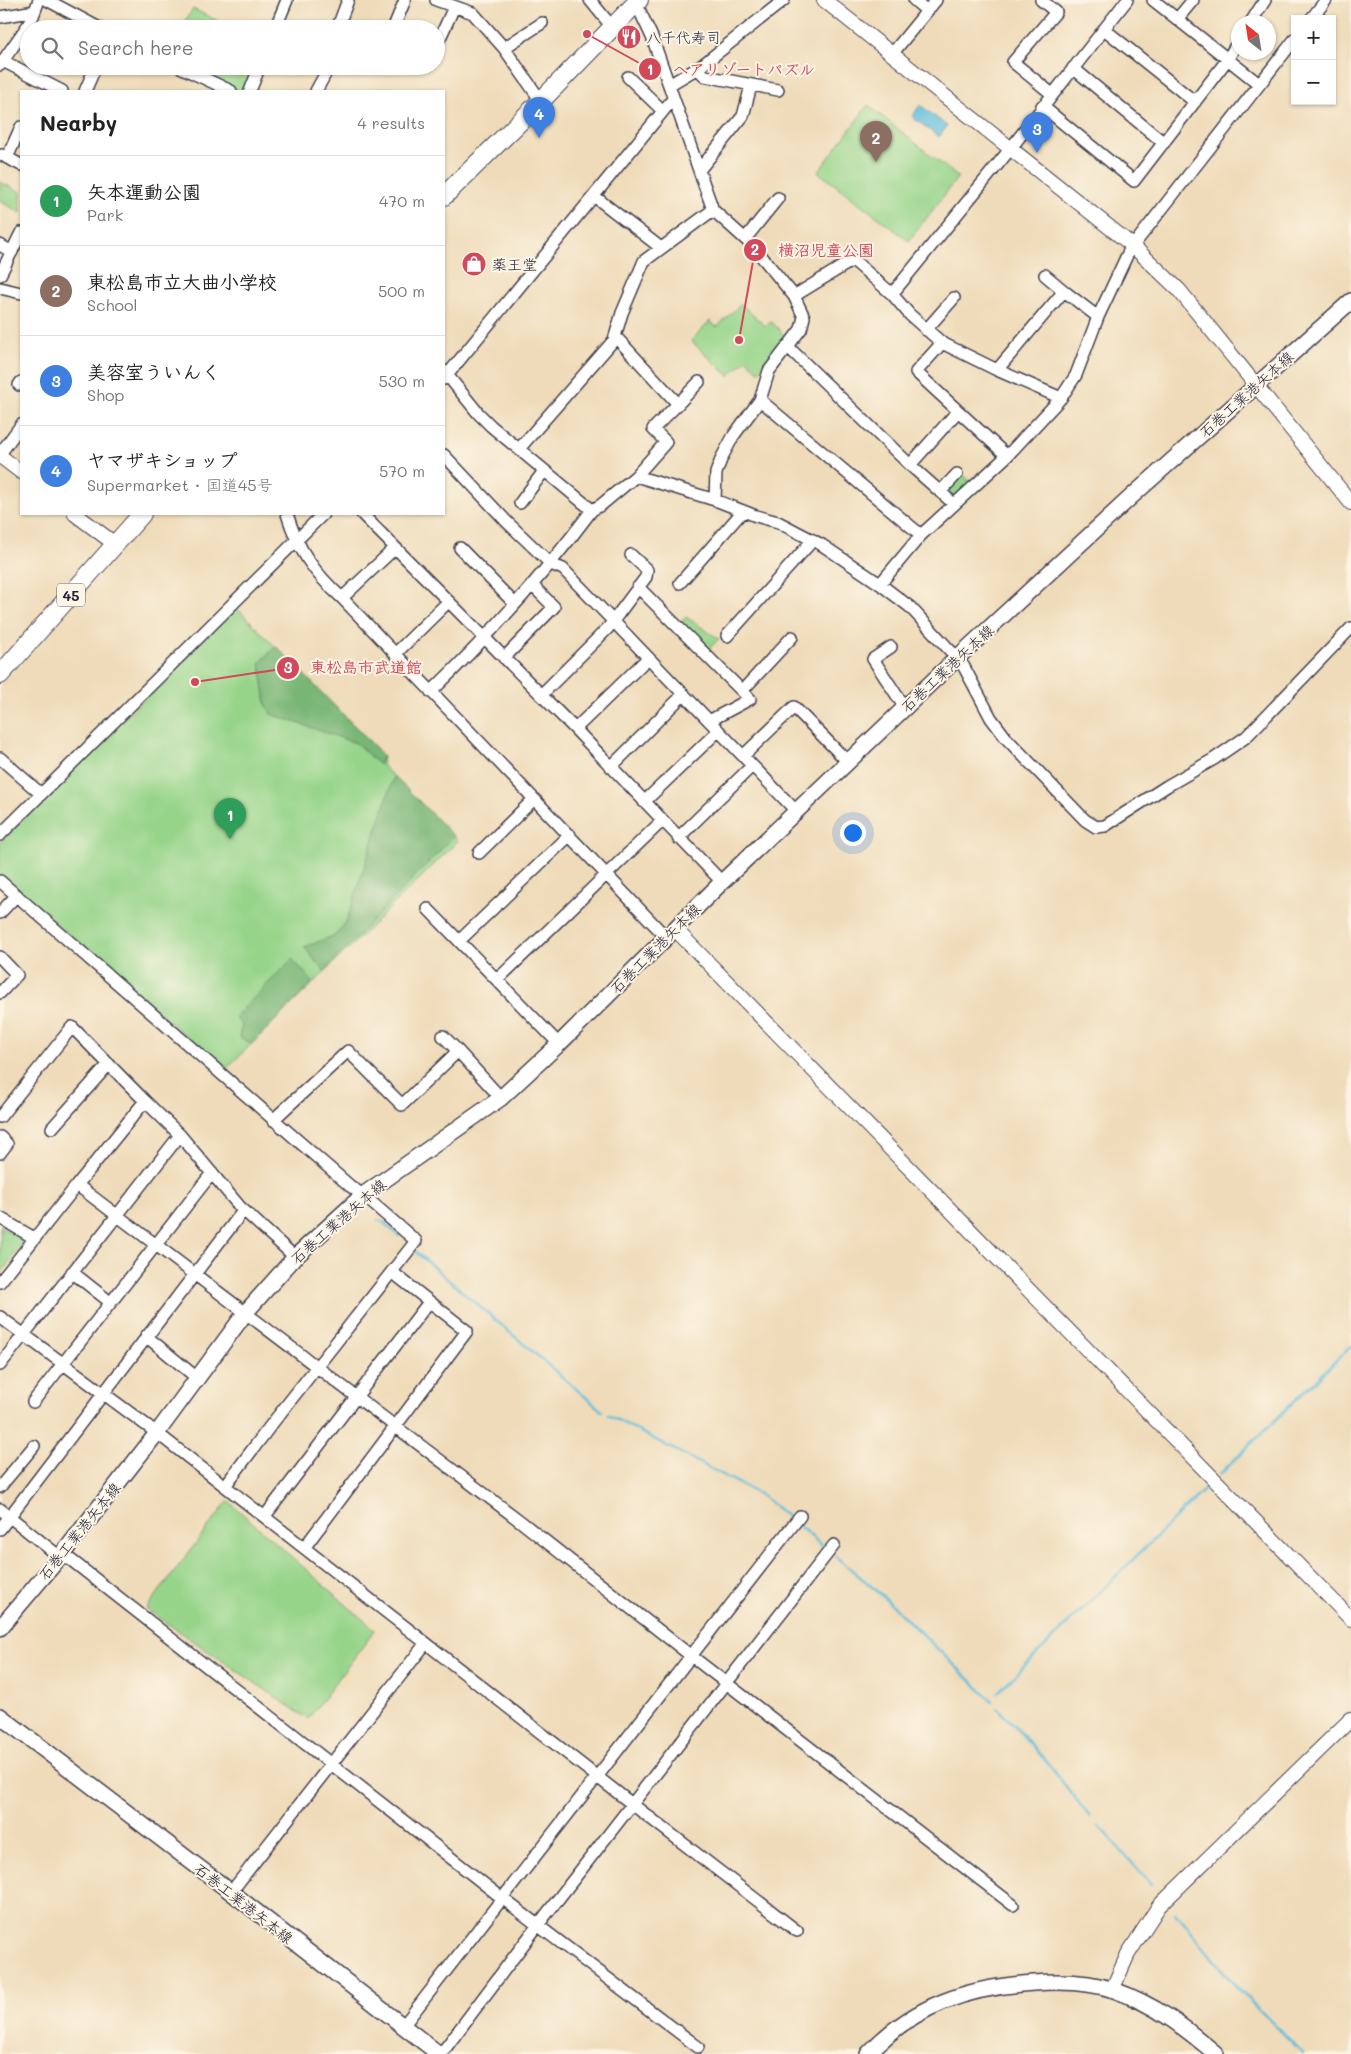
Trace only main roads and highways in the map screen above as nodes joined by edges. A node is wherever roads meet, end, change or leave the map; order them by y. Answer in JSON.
{"nodes":[{"id":1,"x":638,"y":2,"type":"edge"},
{"id":2,"x":445,"y":195,"type":"edge"},
{"id":3,"x":1351,"y":301,"type":"edge"},
{"id":4,"x":141,"y":515,"type":"edge"},
{"id":5,"x":0,"y":675,"type":"edge"},
{"id":6,"x":0,"y":1628,"type":"edge"},
{"id":7,"x":0,"y":1716,"type":"edge"},
{"id":8,"x":440,"y":2054,"type":"edge"},
{"id":9,"x":868,"y":2054,"type":"edge"},
{"id":10,"x":1216,"y":2054,"type":"edge"}],
"edges":[{"from":1,"to":2,"type":"highway"},
{"from":3,"to":6,"type":"main road","name":"石巻工業港矢本線"},
{"from":4,"to":5,"type":"highway","number":"45"},
{"from":7,"to":8,"type":"main road","name":"石巻工業港矢本線"},
{"from":9,"to":10,"type":"main road"}]}
